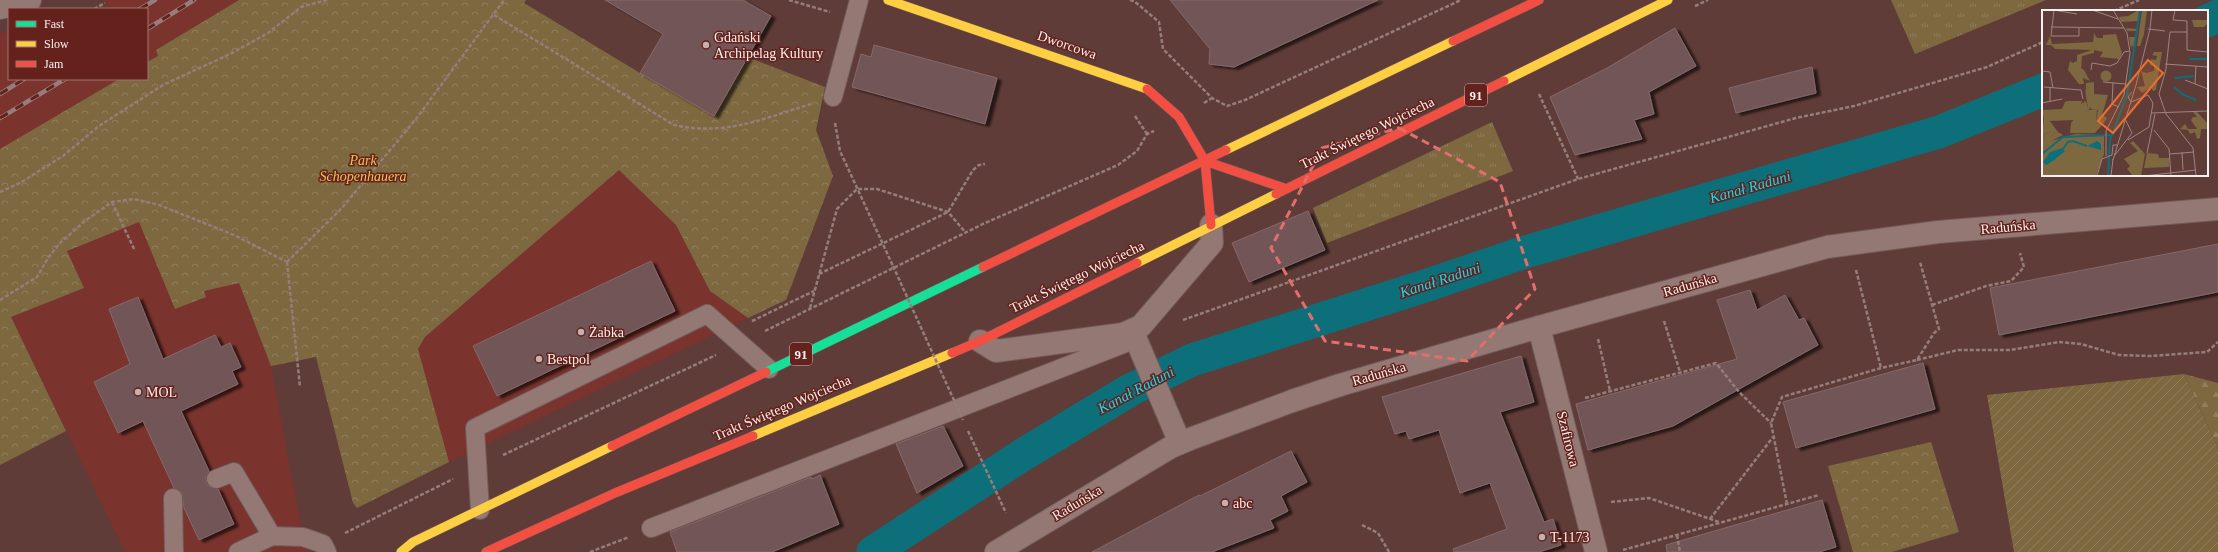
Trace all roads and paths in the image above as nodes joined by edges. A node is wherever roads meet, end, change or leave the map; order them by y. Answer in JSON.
{"nodes":[{"id":1,"x":30,"y":0,"type":"edge"},
{"id":2,"x":327,"y":0,"type":"edge"},
{"id":3,"x":504,"y":0,"type":"edge"},
{"id":4,"x":859,"y":0,"type":"edge"},
{"id":5,"x":888,"y":0,"type":"edge"},
{"id":6,"x":1130,"y":0,"type":"edge"},
{"id":7,"x":1461,"y":0,"type":"edge"},
{"id":8,"x":1539,"y":0,"type":"edge"},
{"id":9,"x":1668,"y":0,"type":"edge"},
{"id":10,"x":2139,"y":0,"type":"edge"},
{"id":11,"x":105,"y":3,"type":"dead end"},
{"id":12,"x":0,"y":8,"type":"edge"},
{"id":13,"x":96,"y":8,"type":"edge"},
{"id":14,"x":2116,"y":10,"type":"edge"},
{"id":15,"x":494,"y":15,"type":"junction"},
{"id":16,"x":2042,"y":42,"type":"edge"},
{"id":17,"x":1538,"y":92,"type":"dead end"},
{"id":18,"x":833,"y":97,"type":"junction"},
{"id":19,"x":1147,"y":134,"type":"dead end"},
{"id":20,"x":1205,"y":161,"type":"junction"},
{"id":21,"x":985,"y":164,"type":"dead end"},
{"id":22,"x":1578,"y":179,"type":"junction"},
{"id":23,"x":1284,"y":188,"type":"junction"},
{"id":24,"x":857,"y":189,"type":"junction"},
{"id":25,"x":0,"y":192,"type":"edge"},
{"id":26,"x":112,"y":202,"type":"junction"},
{"id":27,"x":2218,"y":209,"type":"edge"},
{"id":28,"x":948,"y":212,"type":"junction"},
{"id":29,"x":1211,"y":225,"type":"junction"},
{"id":30,"x":966,"y":233,"type":"junction"},
{"id":31,"x":882,"y":244,"type":"junction"},
{"id":32,"x":2019,"y":246,"type":"dead end"},
{"id":33,"x":135,"y":251,"type":"dead end"},
{"id":34,"x":1918,"y":254,"type":"dead end"},
{"id":35,"x":287,"y":262,"type":"junction"},
{"id":36,"x":1855,"y":268,"type":"dead end"},
{"id":37,"x":818,"y":274,"type":"junction"},
{"id":38,"x":814,"y":290,"type":"junction"},
{"id":39,"x":0,"y":300,"type":"edge"},
{"id":40,"x":1932,"y":305,"type":"junction"},
{"id":41,"x":810,"y":309,"type":"junction"},
{"id":42,"x":1662,"y":316,"type":"dead end"},
{"id":43,"x":1177,"y":322,"type":"dead end"},
{"id":44,"x":1539,"y":327,"type":"junction"},
{"id":45,"x":1597,"y":336,"type":"dead end"},
{"id":46,"x":734,"y":338,"type":"junction"},
{"id":47,"x":1136,"y":340,"type":"junction"},
{"id":48,"x":980,"y":341,"type":"junction"},
{"id":49,"x":2218,"y":342,"type":"edge"},
{"id":50,"x":1916,"y":360,"type":"junction"},
{"id":51,"x":1880,"y":368,"type":"junction"},
{"id":52,"x":768,"y":369,"type":"junction"},
{"id":53,"x":1680,"y":372,"type":"junction"},
{"id":54,"x":300,"y":386,"type":"dead end"},
{"id":55,"x":1610,"y":391,"type":"junction"},
{"id":56,"x":1559,"y":404,"type":"junction"},
{"id":57,"x":962,"y":420,"type":"dead end"},
{"id":58,"x":1771,"y":424,"type":"junction"},
{"id":59,"x":1774,"y":437,"type":"junction"},
{"id":60,"x":971,"y":439,"type":"dead end"},
{"id":61,"x":1180,"y":443,"type":"junction"},
{"id":62,"x":476,"y":468,"type":"junction"},
{"id":63,"x":216,"y":478,"type":"dead end"},
{"id":64,"x":1819,"y":495,"type":"dead end"},
{"id":65,"x":173,"y":498,"type":"dead end"},
{"id":66,"x":1640,"y":498,"type":"dead end"},
{"id":67,"x":1001,"y":504,"type":"dead end"},
{"id":68,"x":1787,"y":504,"type":"junction"},
{"id":69,"x":480,"y":510,"type":"junction"},
{"id":70,"x":1710,"y":519,"type":"junction"},
{"id":71,"x":1720,"y":522,"type":"junction"},
{"id":72,"x":1362,"y":525,"type":"dead end"},
{"id":73,"x":651,"y":528,"type":"joint"},
{"id":74,"x":1677,"y":535,"type":"junction"},
{"id":75,"x":272,"y":536,"type":"junction"},
{"id":76,"x":1387,"y":547,"type":"junction"},
{"id":77,"x":325,"y":548,"type":"edge"},
{"id":78,"x":174,"y":552,"type":"edge"},
{"id":79,"x":238,"y":552,"type":"edge"},
{"id":80,"x":401,"y":552,"type":"edge"},
{"id":81,"x":486,"y":552,"type":"edge"},
{"id":82,"x":591,"y":552,"type":"edge"},
{"id":83,"x":996,"y":552,"type":"edge"},
{"id":84,"x":1384,"y":552,"type":"edge"},
{"id":85,"x":1389,"y":552,"type":"edge"},
{"id":86,"x":1393,"y":552,"type":"edge"},
{"id":87,"x":1596,"y":552,"type":"edge"},
{"id":88,"x":1615,"y":552,"type":"edge"},
{"id":89,"x":1680,"y":552,"type":"edge"}],
"edges":[{"from":1,"to":12,"type":"street"},
{"from":2,"to":25,"type":"path"},
{"from":3,"to":15,"type":"path"},
{"from":4,"to":18,"type":"lane"},
{"from":5,"to":20,"type":"main road","name":"Dworcowa"},
{"from":6,"to":7,"type":"path"},
{"from":8,"to":20,"type":"main road","number":"91"},
{"from":9,"to":23,"type":"main road","name":"Trakt Świętego Wojciecha","number":"91"},
{"from":10,"to":14,"type":"path"},
{"from":11,"to":13,"type":"path"},
{"from":15,"to":18,"type":"path"},
{"from":15,"to":35,"type":"path"},
{"from":16,"to":22,"type":"path"},
{"from":17,"to":22,"type":"path"},
{"from":18,"to":24,"type":"path"},
{"from":19,"to":30,"type":"path"},
{"from":20,"to":23,"type":"main road"},
{"from":20,"to":29,"type":"main road","name":"Dworcowa"},
{"from":20,"to":52,"type":"main road","number":"91"},
{"from":21,"to":28,"type":"path"},
{"from":22,"to":43,"type":"path"},
{"from":23,"to":29,"type":"main road","name":"Trakt Świętego Wojciecha","number":"91"},
{"from":24,"to":28,"type":"path"},
{"from":24,"to":31,"type":"path"},
{"from":24,"to":37,"type":"path"},
{"from":26,"to":33,"type":"path"},
{"from":26,"to":35,"type":"path"},
{"from":26,"to":39,"type":"path"},
{"from":27,"to":44,"type":"street","name":"Raduńska"},
{"from":28,"to":30,"type":"path"},
{"from":28,"to":31,"type":"path"},
{"from":29,"to":47,"type":"street"},
{"from":29,"to":48,"type":"main road","name":"Trakt Świętego Wojciecha","number":"91"},
{"from":30,"to":41,"type":"path"},
{"from":31,"to":37,"type":"path"},
{"from":31,"to":57,"type":"path","bridge":true},
{"from":32,"to":40,"type":"path"},
{"from":34,"to":40,"type":"path"},
{"from":35,"to":54,"type":"path"},
{"from":36,"to":51,"type":"path"},
{"from":37,"to":38,"type":"path"},
{"from":38,"to":41,"type":"path"},
{"from":38,"to":46,"type":"path"},
{"from":40,"to":50,"type":"path"},
{"from":41,"to":46,"type":"path"},
{"from":42,"to":53,"type":"path"},
{"from":44,"to":56,"type":"street","name":"Szafirowa"},
{"from":44,"to":61,"type":"street","name":"Raduńska"},
{"from":45,"to":55,"type":"path"},
{"from":46,"to":52,"type":"lane"},
{"from":46,"to":62,"type":"path"},
{"from":46,"to":62,"type":"lane"},
{"from":47,"to":48,"type":"street"},
{"from":47,"to":61,"type":"street"},
{"from":47,"to":73,"type":"lane"},
{"from":48,"to":81,"type":"main road","name":"Trakt Świętego Wojciecha","number":"91"},
{"from":49,"to":50,"type":"path"},
{"from":50,"to":51,"type":"path"},
{"from":51,"to":58,"type":"path"},
{"from":52,"to":69,"type":"main road","number":"91"},
{"from":53,"to":55,"type":"path"},
{"from":53,"to":58,"type":"path"},
{"from":55,"to":56,"type":"path"},
{"from":56,"to":87,"type":"street","name":"Szafirowa"},
{"from":58,"to":59,"type":"path"},
{"from":59,"to":68,"type":"path"},
{"from":59,"to":70,"type":"path"},
{"from":60,"to":67,"type":"path"},
{"from":61,"to":83,"type":"street","name":"Raduńska"},
{"from":62,"to":69,"type":"lane"},
{"from":62,"to":77,"type":"path"},
{"from":63,"to":75,"type":"lane"},
{"from":64,"to":68,"type":"path"},
{"from":65,"to":78,"type":"lane"},
{"from":66,"to":70,"type":"path"},
{"from":68,"to":71,"type":"path"},
{"from":69,"to":80,"type":"main road","number":"91"},
{"from":70,"to":71,"type":"path"},
{"from":71,"to":74,"type":"path"},
{"from":72,"to":76,"type":"path"},
{"from":73,"to":82,"type":"path"},
{"from":74,"to":88,"type":"path"},
{"from":74,"to":89,"type":"path"},
{"from":75,"to":77,"type":"lane"},
{"from":75,"to":79,"type":"lane"},
{"from":76,"to":84,"type":"path"},
{"from":76,"to":85,"type":"path"},
{"from":85,"to":86,"type":"path"}]}
